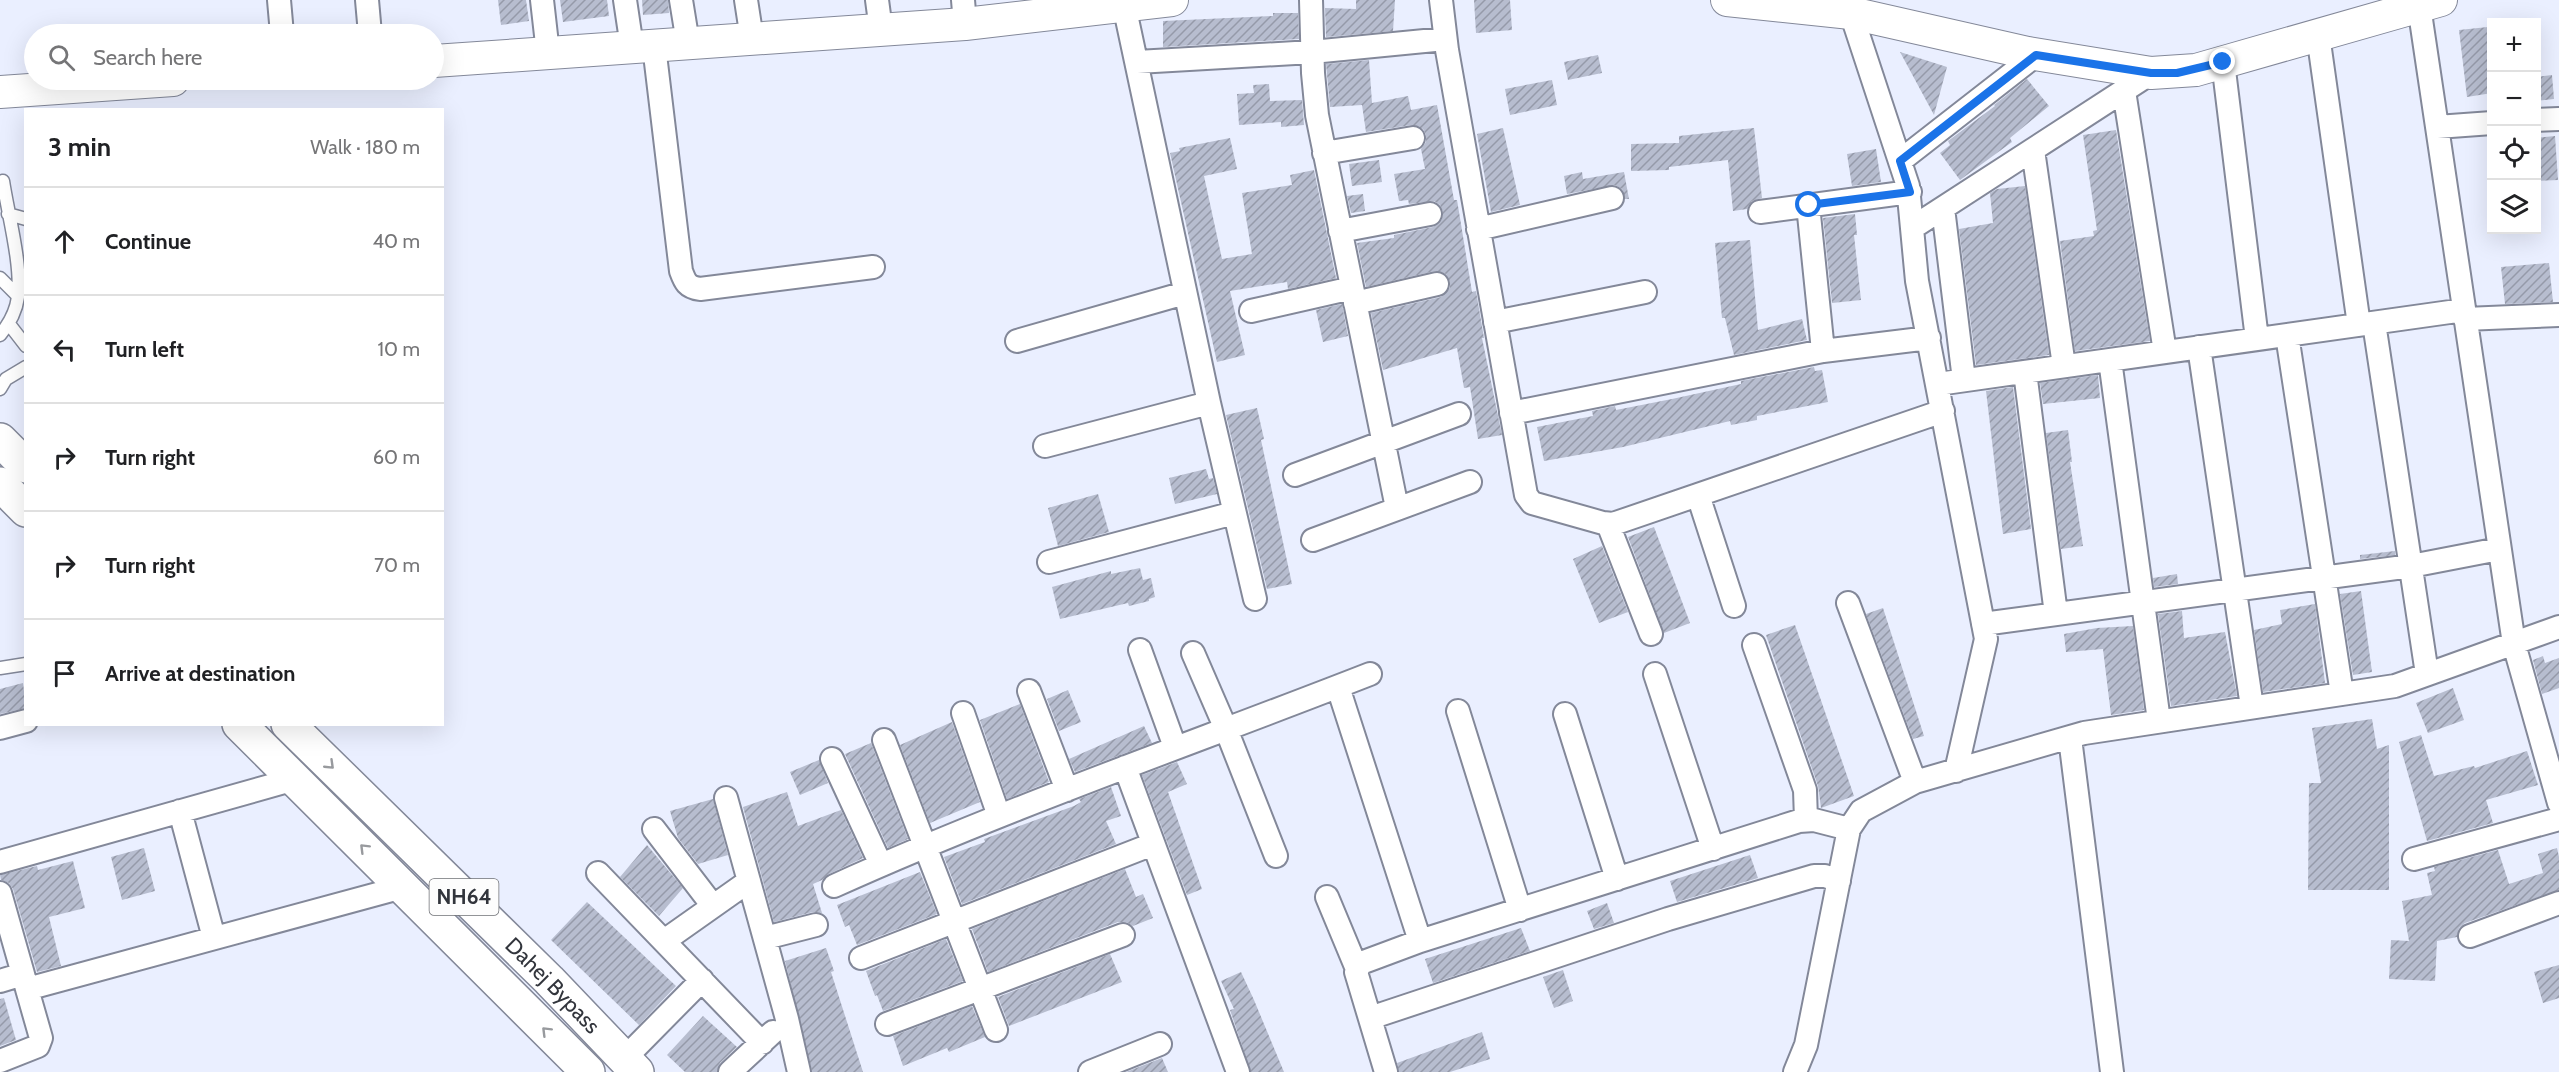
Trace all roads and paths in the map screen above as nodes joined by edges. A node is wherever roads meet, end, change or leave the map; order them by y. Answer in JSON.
{"nodes":[{"id":1,"x":279,"y":0,"type":"edge"},
{"id":2,"x":367,"y":0,"type":"edge"},
{"id":3,"x":542,"y":0,"type":"edge"},
{"id":4,"x":625,"y":0,"type":"edge"},
{"id":5,"x":681,"y":0,"type":"edge"},
{"id":6,"x":746,"y":0,"type":"edge"},
{"id":7,"x":1172,"y":0,"type":"edge"},
{"id":8,"x":1311,"y":0,"type":"edge"},
{"id":9,"x":1441,"y":0,"type":"edge"},
{"id":10,"x":1727,"y":0,"type":"edge"},
{"id":11,"x":2430,"y":3,"type":"edge"},
{"id":12,"x":1124,"y":5,"type":"junction"},
{"id":13,"x":1849,"y":8,"type":"edge"},
{"id":14,"x":964,"y":12,"type":"edge"},
{"id":15,"x":879,"y":15,"type":"edge"},
{"id":16,"x":281,"y":24,"type":"edge"},
{"id":17,"x":369,"y":24,"type":"edge"},
{"id":18,"x":2318,"y":35,"type":"junction"},
{"id":19,"x":752,"y":39,"type":"junction"},
{"id":20,"x":1445,"y":39,"type":"junction"},
{"id":21,"x":688,"y":43,"type":"junction"},
{"id":22,"x":643,"y":46,"type":"junction"},
{"id":23,"x":1312,"y":52,"type":"junction"},
{"id":24,"x":548,"y":53,"type":"junction"},
{"id":25,"x":2036,"y":55,"type":"junction"},
{"id":26,"x":444,"y":60,"type":"edge"},
{"id":27,"x":1137,"y":62,"type":"junction"},
{"id":28,"x":2223,"y":62,"type":"junction"},
{"id":29,"x":2151,"y":73,"type":"junction"},
{"id":30,"x":29,"y":90,"type":"edge"},
{"id":31,"x":2124,"y":91,"type":"junction"},
{"id":32,"x":0,"y":92,"type":"edge"},
{"id":33,"x":2559,"y":119,"type":"edge"},
{"id":34,"x":2541,"y":120,"type":"edge"},
{"id":35,"x":2487,"y":123,"type":"edge"},
{"id":36,"x":2437,"y":127,"type":"junction"},
{"id":37,"x":1413,"y":138,"type":"dead end"},
{"id":38,"x":2033,"y":150,"type":"junction"},
{"id":39,"x":1324,"y":153,"type":"junction"},
{"id":40,"x":1900,"y":161,"type":"junction"},
{"id":41,"x":3,"y":181,"type":"dead end"},
{"id":42,"x":1910,"y":192,"type":"junction"},
{"id":43,"x":1612,"y":198,"type":"dead end"},
{"id":44,"x":1809,"y":205,"type":"junction"},
{"id":45,"x":1943,"y":208,"type":"junction"},
{"id":46,"x":1760,"y":212,"type":"dead end"},
{"id":47,"x":8,"y":214,"type":"junction"},
{"id":48,"x":1430,"y":214,"type":"dead end"},
{"id":49,"x":24,"y":218,"type":"edge"},
{"id":50,"x":1912,"y":228,"type":"junction"},
{"id":51,"x":1479,"y":229,"type":"junction"},
{"id":52,"x":1340,"y":231,"type":"junction"},
{"id":53,"x":873,"y":267,"type":"dead end"},
{"id":54,"x":0,"y":278,"type":"edge"},
{"id":55,"x":1437,"y":284,"type":"dead end"},
{"id":56,"x":1645,"y":292,"type":"dead end"},
{"id":57,"x":1185,"y":293,"type":"junction"},
{"id":58,"x":18,"y":296,"type":"junction"},
{"id":59,"x":1353,"y":296,"type":"junction"},
{"id":60,"x":1251,"y":310,"type":"dead end"},
{"id":61,"x":2464,"y":315,"type":"junction"},
{"id":62,"x":2559,"y":315,"type":"edge"},
{"id":63,"x":1495,"y":322,"type":"junction"},
{"id":64,"x":9,"y":324,"type":"junction"},
{"id":65,"x":2366,"y":324,"type":"junction"},
{"id":66,"x":0,"y":335,"type":"edge"},
{"id":67,"x":2287,"y":335,"type":"junction"},
{"id":68,"x":1929,"y":338,"type":"junction"},
{"id":69,"x":2257,"y":339,"type":"junction"},
{"id":70,"x":1017,"y":341,"type":"dead end"},
{"id":71,"x":24,"y":343,"type":"edge"},
{"id":72,"x":2199,"y":347,"type":"junction"},
{"id":73,"x":1823,"y":351,"type":"junction"},
{"id":74,"x":2165,"y":352,"type":"junction"},
{"id":75,"x":2110,"y":360,"type":"junction"},
{"id":76,"x":2064,"y":366,"type":"junction"},
{"id":77,"x":24,"y":368,"type":"edge"},
{"id":78,"x":2025,"y":372,"type":"junction"},
{"id":79,"x":1964,"y":380,"type":"junction"},
{"id":80,"x":1938,"y":384,"type":"junction"},
{"id":81,"x":0,"y":389,"type":"edge"},
{"id":82,"x":1209,"y":404,"type":"junction"},
{"id":83,"x":1943,"y":411,"type":"junction"},
{"id":84,"x":1511,"y":413,"type":"junction"},
{"id":85,"x":1459,"y":414,"type":"dead end"},
{"id":86,"x":1383,"y":441,"type":"junction"},
{"id":87,"x":1045,"y":446,"type":"dead end"},
{"id":88,"x":14,"y":462,"type":"edge"},
{"id":89,"x":1295,"y":476,"type":"dead end"},
{"id":90,"x":1470,"y":482,"type":"dead end"},
{"id":91,"x":1698,"y":495,"type":"junction"},
{"id":92,"x":24,"y":502,"type":"edge"},
{"id":93,"x":1398,"y":508,"type":"junction"},
{"id":94,"x":1234,"y":513,"type":"junction"},
{"id":95,"x":1608,"y":524,"type":"junction"},
{"id":96,"x":1313,"y":540,"type":"dead end"},
{"id":97,"x":2499,"y":549,"type":"junction"},
{"id":98,"x":1049,"y":562,"type":"dead end"},
{"id":99,"x":2410,"y":566,"type":"junction"},
{"id":100,"x":2324,"y":576,"type":"junction"},
{"id":101,"x":2235,"y":588,"type":"junction"},
{"id":102,"x":1255,"y":600,"type":"dead end"},
{"id":103,"x":1848,"y":603,"type":"dead end"},
{"id":104,"x":2143,"y":603,"type":"junction"},
{"id":105,"x":1734,"y":606,"type":"dead end"},
{"id":106,"x":2056,"y":614,"type":"junction"},
{"id":107,"x":1983,"y":624,"type":"junction"},
{"id":108,"x":2559,"y":627,"type":"edge"},
{"id":109,"x":1651,"y":634,"type":"dead end"},
{"id":110,"x":2514,"y":644,"type":"junction"},
{"id":111,"x":1754,"y":645,"type":"dead end"},
{"id":112,"x":1140,"y":650,"type":"dead end"},
{"id":113,"x":1193,"y":653,"type":"dead end"},
{"id":114,"x":24,"y":664,"type":"edge"},
{"id":115,"x":0,"y":668,"type":"edge"},
{"id":116,"x":1370,"y":674,"type":"dead end"},
{"id":117,"x":1655,"y":674,"type":"dead end"},
{"id":118,"x":2427,"y":674,"type":"junction"},
{"id":119,"x":1338,"y":687,"type":"junction"},
{"id":120,"x":1029,"y":691,"type":"dead end"},
{"id":121,"x":2342,"y":694,"type":"junction"},
{"id":122,"x":2252,"y":707,"type":"junction"},
{"id":123,"x":1458,"y":711,"type":"dead end"},
{"id":124,"x":963,"y":713,"type":"dead end"},
{"id":125,"x":1565,"y":714,"type":"dead end"},
{"id":126,"x":2159,"y":721,"type":"junction"},
{"id":127,"x":24,"y":722,"type":"edge"},
{"id":128,"x":241,"y":726,"type":"edge"},
{"id":129,"x":290,"y":726,"type":"edge"},
{"id":130,"x":0,"y":728,"type":"edge"},
{"id":131,"x":2549,"y":728,"type":"edge"},
{"id":132,"x":1226,"y":729,"type":"junction"},
{"id":133,"x":2070,"y":738,"type":"junction"},
{"id":134,"x":884,"y":740,"type":"dead end"},
{"id":135,"x":1175,"y":747,"type":"junction"},
{"id":136,"x":832,"y":759,"type":"dead end"},
{"id":137,"x":1125,"y":767,"type":"junction"},
{"id":138,"x":1956,"y":771,"type":"junction"},
{"id":139,"x":295,"y":779,"type":"junction"},
{"id":140,"x":1915,"y":782,"type":"junction"},
{"id":141,"x":1067,"y":790,"type":"junction"},
{"id":142,"x":726,"y":798,"type":"dead end"},
{"id":143,"x":2559,"y":803,"type":"edge"},
{"id":144,"x":180,"y":811,"type":"junction"},
{"id":145,"x":999,"y":816,"type":"junction"},
{"id":146,"x":2559,"y":819,"type":"edge"},
{"id":147,"x":1806,"y":820,"type":"junction"},
{"id":148,"x":654,"y":829,"type":"dead end"},
{"id":149,"x":1850,"y":829,"type":"junction"},
{"id":150,"x":1153,"y":844,"type":"junction"},
{"id":151,"x":925,"y":846,"type":"junction"},
{"id":152,"x":1713,"y":849,"type":"junction"},
{"id":153,"x":1276,"y":856,"type":"dead end"},
{"id":154,"x":2414,"y":859,"type":"dead end"},
{"id":155,"x":0,"y":862,"type":"edge"},
{"id":156,"x":881,"y":865,"type":"junction"},
{"id":157,"x":598,"y":873,"type":"dead end"},
{"id":158,"x":1617,"y":879,"type":"junction"},
{"id":159,"x":749,"y":880,"type":"junction"},
{"id":160,"x":1839,"y":881,"type":"junction"},
{"id":161,"x":834,"y":886,"type":"dead end"},
{"id":162,"x":403,"y":887,"type":"junction"},
{"id":163,"x":0,"y":893,"type":"edge"},
{"id":164,"x":1327,"y":897,"type":"dead end"},
{"id":165,"x":2559,"y":903,"type":"edge"},
{"id":166,"x":713,"y":906,"type":"junction"},
{"id":167,"x":1520,"y":910,"type":"junction"},
{"id":168,"x":954,"y":921,"type":"junction"},
{"id":169,"x":816,"y":925,"type":"dead end"},
{"id":170,"x":1123,"y":935,"type":"dead end"},
{"id":171,"x":2470,"y":936,"type":"dead end"},
{"id":172,"x":214,"y":938,"type":"junction"},
{"id":173,"x":765,"y":938,"type":"junction"},
{"id":174,"x":664,"y":941,"type":"junction"},
{"id":175,"x":1420,"y":941,"type":"junction"},
{"id":176,"x":861,"y":958,"type":"dead end"},
{"id":177,"x":1357,"y":969,"type":"junction"},
{"id":178,"x":702,"y":980,"type":"junction"},
{"id":179,"x":0,"y":981,"type":"edge"},
{"id":180,"x":25,"y":982,"type":"junction"},
{"id":181,"x":980,"y":990,"type":"junction"},
{"id":182,"x":1370,"y":1018,"type":"junction"},
{"id":183,"x":787,"y":1019,"type":"junction"},
{"id":184,"x":887,"y":1024,"type":"dead end"},
{"id":185,"x":996,"y":1030,"type":"dead end"},
{"id":186,"x":762,"y":1042,"type":"junction"},
{"id":187,"x":1160,"y":1044,"type":"dead end"},
{"id":188,"x":0,"y":1061,"type":"edge"},
{"id":189,"x":631,"y":1066,"type":"edge"},
{"id":190,"x":588,"y":1072,"type":"edge"},
{"id":191,"x":730,"y":1072,"type":"edge"},
{"id":192,"x":799,"y":1072,"type":"edge"},
{"id":193,"x":1090,"y":1072,"type":"edge"},
{"id":194,"x":1238,"y":1072,"type":"edge"},
{"id":195,"x":1386,"y":1072,"type":"edge"},
{"id":196,"x":1795,"y":1072,"type":"edge"},
{"id":197,"x":2112,"y":1072,"type":"edge"}],
"edges":[{"from":1,"to":16,"type":"street"},
{"from":2,"to":17,"type":"street"},
{"from":3,"to":24,"type":"street"},
{"from":4,"to":22,"type":"street"},
{"from":5,"to":21,"type":"street"},
{"from":6,"to":19,"type":"street"},
{"from":7,"to":12,"type":"street"},
{"from":8,"to":23,"type":"street"},
{"from":9,"to":20,"type":"street"},
{"from":10,"to":13,"type":"street"},
{"from":11,"to":18,"type":"street"},
{"from":11,"to":36,"type":"street"},
{"from":12,"to":14,"type":"street"},
{"from":12,"to":27,"type":"street"},
{"from":13,"to":25,"type":"street"},
{"from":13,"to":40,"type":"street"},
{"from":14,"to":15,"type":"street"},
{"from":15,"to":19,"type":"street"},
{"from":18,"to":28,"type":"street"},
{"from":18,"to":65,"type":"street"},
{"from":19,"to":21,"type":"street"},
{"from":20,"to":23,"type":"street"},
{"from":20,"to":51,"type":"street"},
{"from":21,"to":22,"type":"street"},
{"from":22,"to":24,"type":"street"},
{"from":22,"to":53,"type":"street"},
{"from":23,"to":27,"type":"street"},
{"from":23,"to":39,"type":"street"},
{"from":24,"to":26,"type":"street"},
{"from":25,"to":29,"type":"street"},
{"from":25,"to":40,"type":"street"},
{"from":27,"to":57,"type":"street"},
{"from":28,"to":29,"type":"street"},
{"from":28,"to":69,"type":"street"},
{"from":29,"to":31,"type":"street"},
{"from":30,"to":32,"type":"street"},
{"from":31,"to":38,"type":"street"},
{"from":31,"to":74,"type":"street"},
{"from":33,"to":34,"type":"street"},
{"from":35,"to":36,"type":"street"},
{"from":36,"to":61,"type":"street"},
{"from":37,"to":39,"type":"street"},
{"from":38,"to":45,"type":"street"},
{"from":38,"to":76,"type":"street"},
{"from":39,"to":52,"type":"street"},
{"from":40,"to":42,"type":"street"},
{"from":41,"to":47,"type":"lane"},
{"from":42,"to":44,"type":"street"},
{"from":42,"to":50,"type":"street"},
{"from":43,"to":51,"type":"street"},
{"from":44,"to":46,"type":"street"},
{"from":44,"to":73,"type":"street"},
{"from":45,"to":50,"type":"street"},
{"from":45,"to":79,"type":"street"},
{"from":47,"to":49,"type":"lane"},
{"from":47,"to":58,"type":"lane"},
{"from":48,"to":52,"type":"street"},
{"from":50,"to":68,"type":"street"},
{"from":51,"to":63,"type":"street"},
{"from":52,"to":59,"type":"street"},
{"from":54,"to":58,"type":"lane"},
{"from":55,"to":59,"type":"street"},
{"from":56,"to":63,"type":"street"},
{"from":57,"to":70,"type":"street"},
{"from":57,"to":82,"type":"street"},
{"from":58,"to":64,"type":"lane"},
{"from":59,"to":60,"type":"street"},
{"from":59,"to":86,"type":"street"},
{"from":61,"to":62,"type":"street"},
{"from":61,"to":65,"type":"street"},
{"from":61,"to":97,"type":"street"},
{"from":63,"to":84,"type":"street"},
{"from":64,"to":66,"type":"lane"},
{"from":64,"to":71,"type":"lane"},
{"from":65,"to":67,"type":"street"},
{"from":65,"to":99,"type":"street"},
{"from":67,"to":69,"type":"street"},
{"from":67,"to":100,"type":"street"},
{"from":68,"to":73,"type":"street"},
{"from":68,"to":80,"type":"street"},
{"from":69,"to":72,"type":"street"},
{"from":72,"to":74,"type":"street"},
{"from":72,"to":101,"type":"street"},
{"from":73,"to":84,"type":"street"},
{"from":74,"to":75,"type":"street"},
{"from":75,"to":76,"type":"street"},
{"from":75,"to":104,"type":"street"},
{"from":76,"to":78,"type":"street"},
{"from":77,"to":81,"type":"lane"},
{"from":78,"to":79,"type":"street"},
{"from":78,"to":106,"type":"street"},
{"from":79,"to":80,"type":"street"},
{"from":80,"to":83,"type":"street"},
{"from":82,"to":87,"type":"street"},
{"from":82,"to":94,"type":"street"},
{"from":83,"to":91,"type":"street"},
{"from":83,"to":107,"type":"street"},
{"from":84,"to":95,"type":"street"},
{"from":85,"to":86,"type":"street"},
{"from":86,"to":89,"type":"street"},
{"from":86,"to":93,"type":"street"},
{"from":88,"to":92,"type":"highway"},
{"from":90,"to":93,"type":"street"},
{"from":91,"to":95,"type":"street"},
{"from":91,"to":105,"type":"street"},
{"from":93,"to":96,"type":"street"},
{"from":94,"to":98,"type":"street"},
{"from":94,"to":102,"type":"street"},
{"from":95,"to":109,"type":"street"},
{"from":97,"to":99,"type":"street"},
{"from":97,"to":110,"type":"street"},
{"from":99,"to":100,"type":"street"},
{"from":99,"to":118,"type":"street"},
{"from":100,"to":101,"type":"street"},
{"from":100,"to":121,"type":"street"},
{"from":101,"to":104,"type":"street"},
{"from":101,"to":122,"type":"street"},
{"from":103,"to":140,"type":"street"},
{"from":104,"to":106,"type":"street"},
{"from":104,"to":126,"type":"street"},
{"from":106,"to":107,"type":"street"},
{"from":107,"to":138,"type":"street"},
{"from":108,"to":110,"type":"street"},
{"from":110,"to":118,"type":"street"},
{"from":110,"to":131,"type":"street"},
{"from":111,"to":147,"type":"street"},
{"from":112,"to":135,"type":"street"},
{"from":113,"to":132,"type":"street"},
{"from":114,"to":115,"type":"lane"},
{"from":116,"to":119,"type":"street"},
{"from":117,"to":152,"type":"street"},
{"from":118,"to":121,"type":"street"},
{"from":119,"to":132,"type":"street"},
{"from":119,"to":175,"type":"street"},
{"from":120,"to":141,"type":"street"},
{"from":121,"to":122,"type":"street"},
{"from":122,"to":126,"type":"street"},
{"from":123,"to":167,"type":"street"},
{"from":124,"to":145,"type":"street"},
{"from":125,"to":158,"type":"street"},
{"from":126,"to":133,"type":"street"},
{"from":127,"to":130,"type":"street"},
{"from":128,"to":139,"type":"highway","name":"Dahej Bypass","number":"NH64"},
{"from":129,"to":189,"type":"highway","name":"Dahej Bypass","number":"NH64","one_way":true},
{"from":131,"to":143,"type":"street"},
{"from":132,"to":135,"type":"street"},
{"from":132,"to":153,"type":"street"},
{"from":133,"to":138,"type":"street"},
{"from":133,"to":197,"type":"street"},
{"from":134,"to":151,"type":"street"},
{"from":135,"to":137,"type":"street"},
{"from":136,"to":156,"type":"street"},
{"from":137,"to":141,"type":"street"},
{"from":137,"to":150,"type":"street"},
{"from":138,"to":140,"type":"street"},
{"from":139,"to":144,"type":"street"},
{"from":162,"to":139,"type":"highway","name":"Dahej Bypass","number":"NH64","one_way":true},
{"from":140,"to":149,"type":"street"},
{"from":141,"to":145,"type":"street"},
{"from":142,"to":159,"type":"street"},
{"from":144,"to":155,"type":"street"},
{"from":144,"to":172,"type":"street"},
{"from":145,"to":151,"type":"street"},
{"from":146,"to":154,"type":"street"},
{"from":147,"to":149,"type":"street"},
{"from":147,"to":152,"type":"street"},
{"from":148,"to":166,"type":"street"},
{"from":149,"to":160,"type":"street"},
{"from":150,"to":168,"type":"street"},
{"from":150,"to":194,"type":"street"},
{"from":151,"to":156,"type":"street"},
{"from":151,"to":168,"type":"street"},
{"from":152,"to":158,"type":"street"},
{"from":156,"to":161,"type":"street"},
{"from":157,"to":174,"type":"street"},
{"from":158,"to":167,"type":"street"},
{"from":159,"to":166,"type":"street"},
{"from":159,"to":173,"type":"street"},
{"from":160,"to":182,"type":"street"},
{"from":160,"to":196,"type":"street"},
{"from":162,"to":172,"type":"street"},
{"from":190,"to":162,"type":"highway","name":"Dahej Bypass","number":"NH64","one_way":true},
{"from":163,"to":180,"type":"street"},
{"from":164,"to":177,"type":"street"},
{"from":165,"to":171,"type":"street"},
{"from":166,"to":174,"type":"street"},
{"from":167,"to":175,"type":"street"},
{"from":168,"to":176,"type":"street"},
{"from":168,"to":181,"type":"street"},
{"from":169,"to":173,"type":"street"},
{"from":170,"to":181,"type":"street"},
{"from":172,"to":180,"type":"street"},
{"from":173,"to":183,"type":"street"},
{"from":174,"to":178,"type":"street"},
{"from":175,"to":177,"type":"street"},
{"from":177,"to":182,"type":"street"},
{"from":178,"to":186,"type":"street"},
{"from":178,"to":189,"type":"street"},
{"from":179,"to":180,"type":"street"},
{"from":180,"to":188,"type":"street"},
{"from":181,"to":184,"type":"street"},
{"from":181,"to":185,"type":"street"},
{"from":182,"to":195,"type":"street"},
{"from":183,"to":186,"type":"street"},
{"from":183,"to":192,"type":"street"},
{"from":186,"to":191,"type":"street"},
{"from":187,"to":193,"type":"street"}]}
